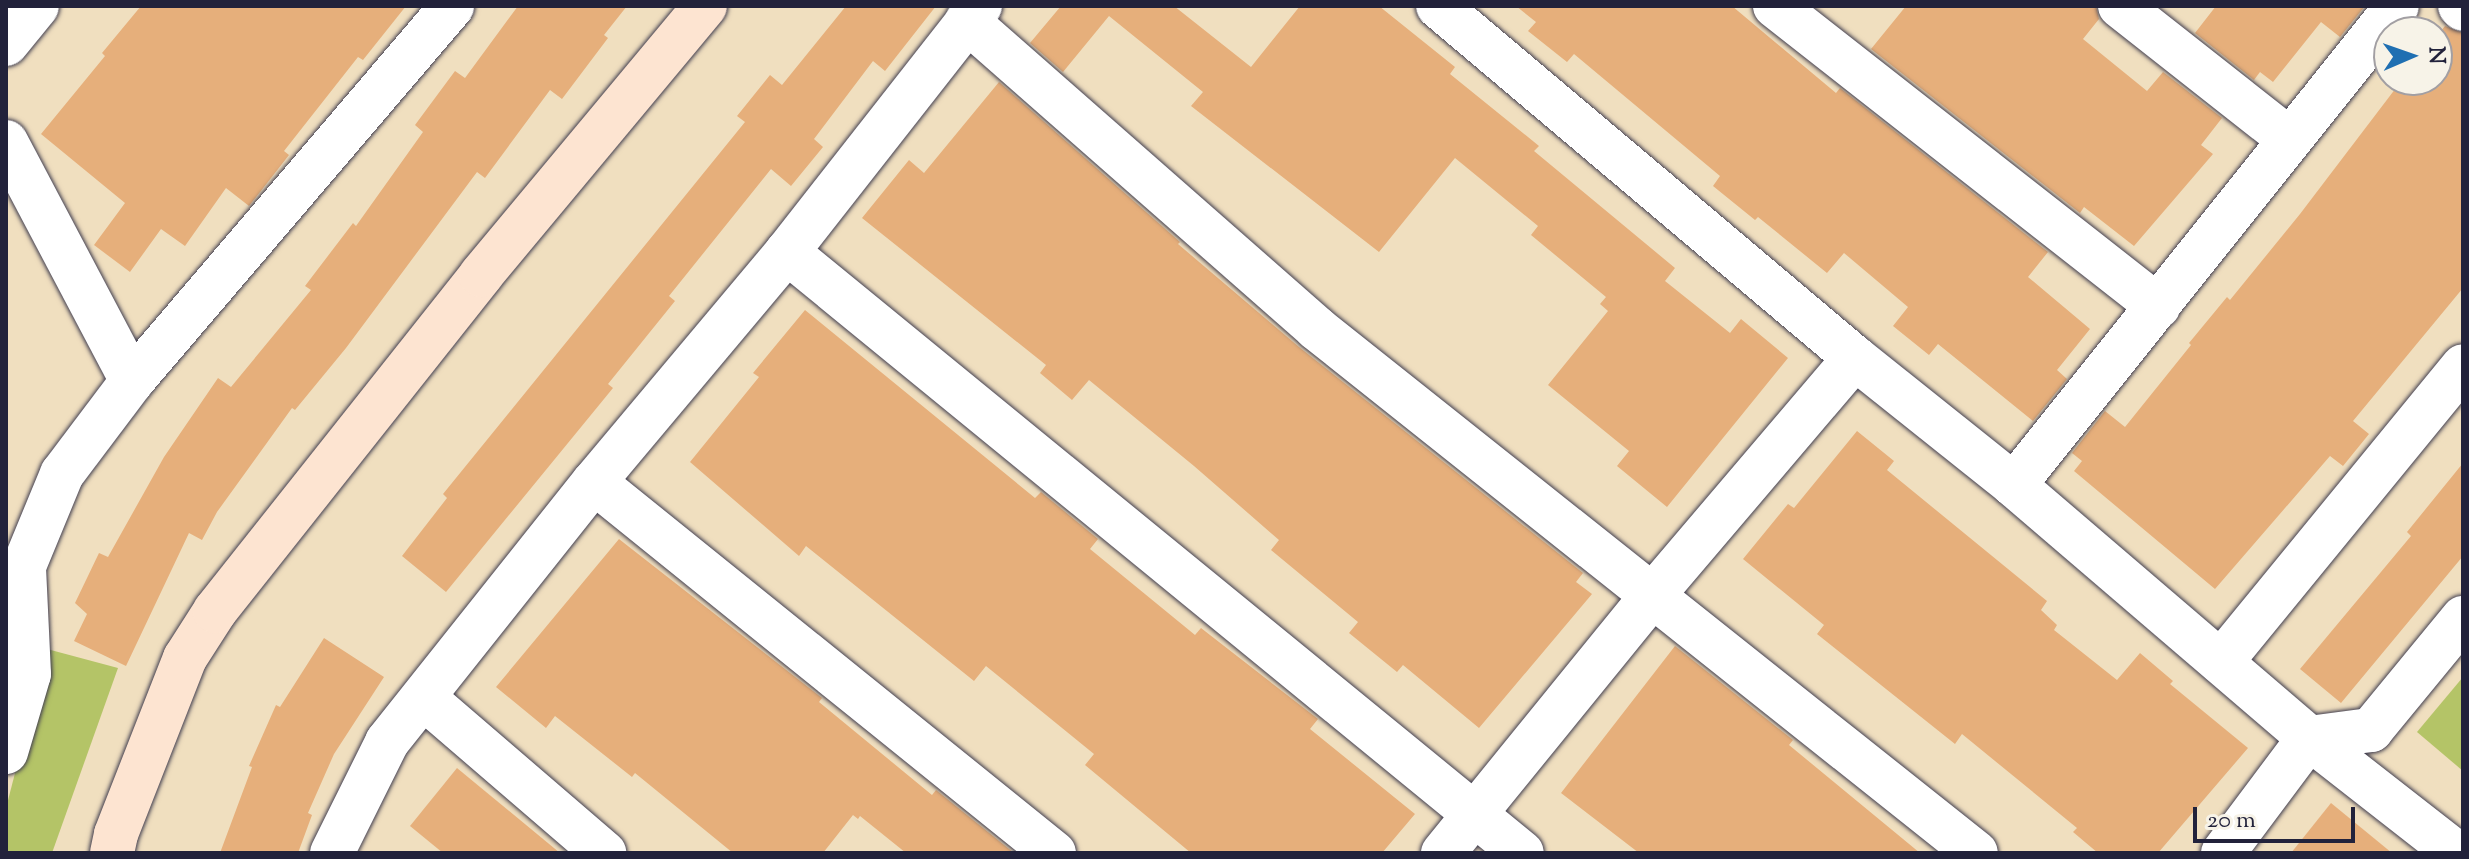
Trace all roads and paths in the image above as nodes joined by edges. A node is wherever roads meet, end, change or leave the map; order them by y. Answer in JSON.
{"nodes":[{"id":1,"x":37,"y":6,"type":"edge"},
{"id":2,"x":452,"y":6,"type":"edge"},
{"id":3,"x":705,"y":6,"type":"edge"},
{"id":4,"x":1438,"y":6,"type":"edge"},
{"id":5,"x":1775,"y":6,"type":"edge"},
{"id":6,"x":2120,"y":6,"type":"edge"},
{"id":7,"x":2397,"y":6,"type":"edge"},
{"id":8,"x":973,"y":14,"type":"edge"},
{"id":9,"x":6,"y":44,"type":"edge"},
{"id":10,"x":2289,"y":139,"type":"junction"},
{"id":11,"x":6,"y":142,"type":"edge"},
{"id":12,"x":787,"y":252,"type":"junction"},
{"id":13,"x":2158,"y":306,"type":"junction"},
{"id":14,"x":1855,"y":358,"type":"junction"},
{"id":15,"x":2463,"y":366,"type":"edge"},
{"id":16,"x":132,"y":381,"type":"junction"},
{"id":17,"x":594,"y":482,"type":"junction"},
{"id":18,"x":2014,"y":485,"type":"junction"},
{"id":19,"x":1653,"y":595,"type":"junction"},
{"id":20,"x":2463,"y":618,"type":"edge"},
{"id":21,"x":2221,"y":662,"type":"junction"},
{"id":22,"x":424,"y":698,"type":"junction"},
{"id":23,"x":2309,"y":738,"type":"junction"},
{"id":24,"x":6,"y":752,"type":"edge"},
{"id":25,"x":1474,"y":813,"type":"junction"},
{"id":26,"x":112,"y":853,"type":"edge"},
{"id":27,"x":332,"y":853,"type":"edge"},
{"id":28,"x":604,"y":853,"type":"edge"},
{"id":29,"x":1054,"y":853,"type":"edge"},
{"id":30,"x":1443,"y":853,"type":"edge"},
{"id":31,"x":1522,"y":853,"type":"edge"},
{"id":32,"x":1976,"y":853,"type":"edge"},
{"id":33,"x":2223,"y":853,"type":"edge"},
{"id":34,"x":2456,"y":853,"type":"edge"}],
"edges":[{"from":1,"to":9,"type":"street"},
{"from":2,"to":16,"type":"street"},
{"from":3,"to":26,"type":"street"},
{"from":4,"to":14,"type":"street"},
{"from":5,"to":13,"type":"street"},
{"from":6,"to":10,"type":"street"},
{"from":7,"to":10,"type":"street"},
{"from":8,"to":12,"type":"street"},
{"from":8,"to":19,"type":"street"},
{"from":10,"to":13,"type":"street"},
{"from":11,"to":16,"type":"street"},
{"from":12,"to":17,"type":"street"},
{"from":12,"to":25,"type":"street"},
{"from":13,"to":18,"type":"street"},
{"from":14,"to":18,"type":"street"},
{"from":14,"to":19,"type":"street"},
{"from":15,"to":21,"type":"street"},
{"from":16,"to":24,"type":"street"},
{"from":17,"to":22,"type":"street"},
{"from":17,"to":29,"type":"street"},
{"from":18,"to":21,"type":"street"},
{"from":19,"to":25,"type":"street"},
{"from":19,"to":32,"type":"street"},
{"from":20,"to":23,"type":"street"},
{"from":21,"to":23,"type":"street"},
{"from":22,"to":27,"type":"street"},
{"from":22,"to":28,"type":"street"},
{"from":23,"to":33,"type":"street"},
{"from":23,"to":34,"type":"street"},
{"from":25,"to":30,"type":"street"},
{"from":25,"to":31,"type":"street"}]}
